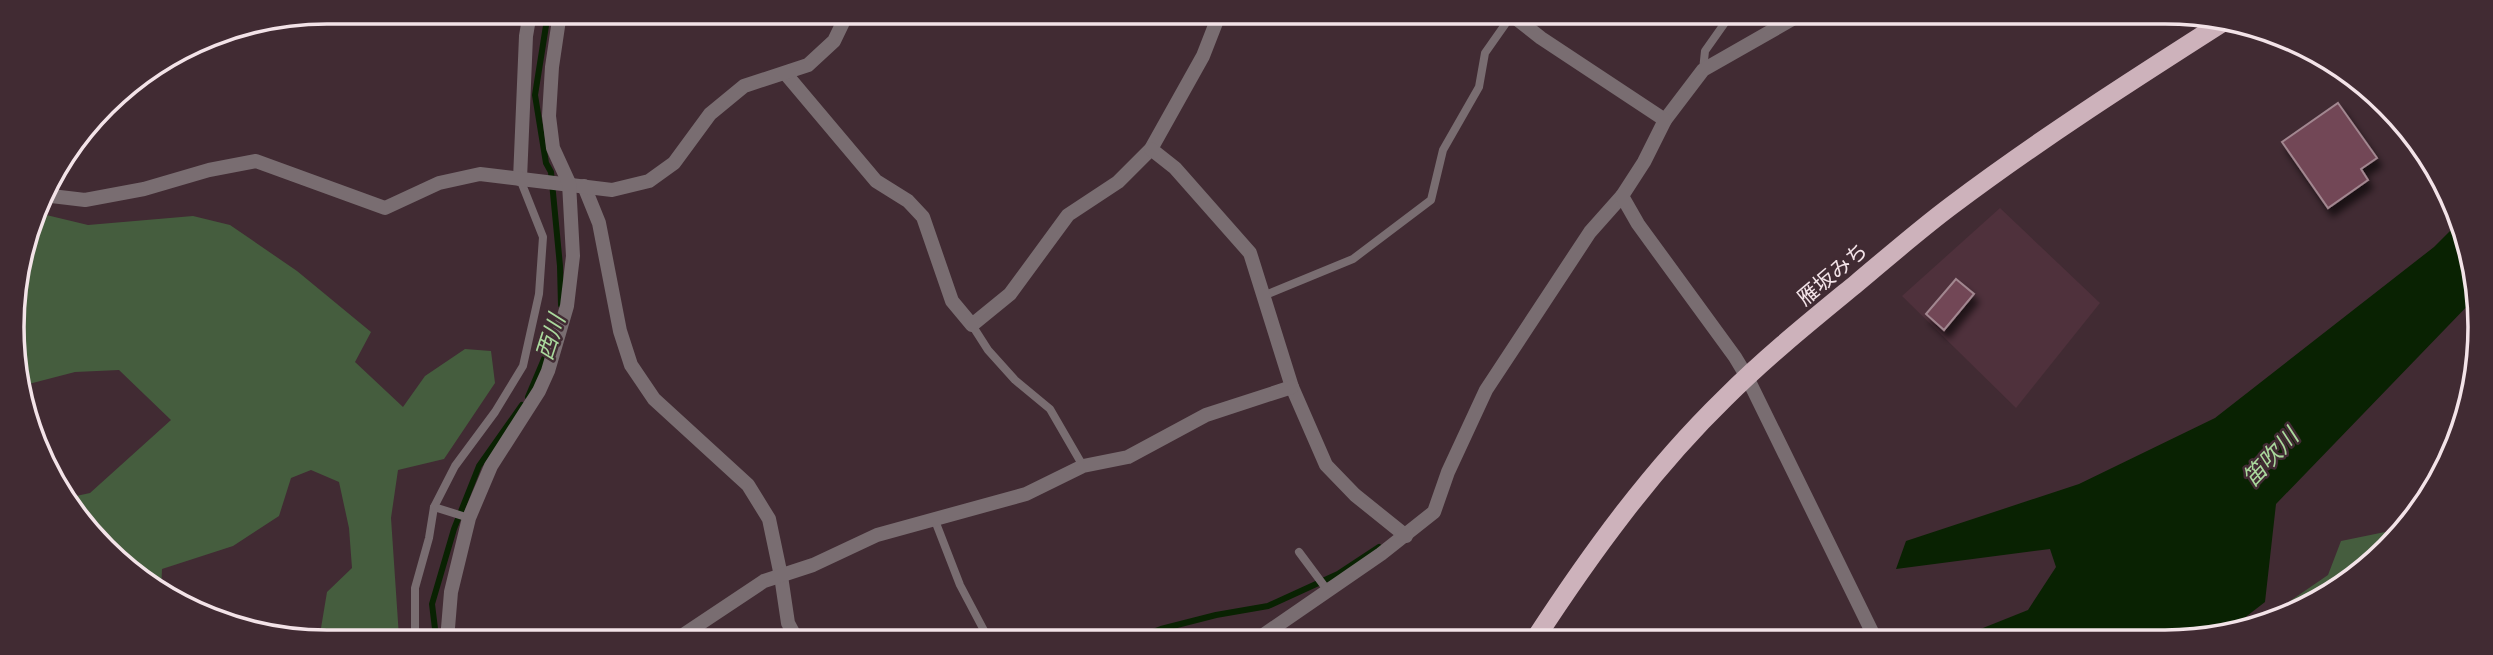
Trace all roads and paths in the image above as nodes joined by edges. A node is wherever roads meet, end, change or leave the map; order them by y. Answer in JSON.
{"nodes":[{"id":1,"x":528,"y":24,"type":"edge"},
{"id":2,"x":558,"y":24,"type":"edge"},
{"id":3,"x":843,"y":24,"type":"edge"},
{"id":4,"x":1215,"y":24,"type":"edge"},
{"id":5,"x":1506,"y":24,"type":"edge"},
{"id":6,"x":1524,"y":24,"type":"edge"},
{"id":7,"x":1724,"y":24,"type":"edge"},
{"id":8,"x":1784,"y":24,"type":"edge"},
{"id":9,"x":2212,"y":28,"type":"edge"},
{"id":10,"x":1703,"y":70,"type":"junction"},
{"id":11,"x":785,"y":73,"type":"junction"},
{"id":12,"x":1665,"y":120,"type":"junction"},
{"id":13,"x":1151,"y":149,"type":"junction"},
{"id":14,"x":520,"y":179,"type":"junction"},
{"id":15,"x":577,"y":184,"type":"junction"},
{"id":16,"x":55,"y":196,"type":"edge"},
{"id":17,"x":1622,"y":196,"type":"junction"},
{"id":18,"x":1263,"y":296,"type":"junction"},
{"id":19,"x":972,"y":325,"type":"junction"},
{"id":20,"x":1747,"y":377,"type":"junction"},
{"id":21,"x":1292,"y":387,"type":"junction"},
{"id":22,"x":1083,"y":466,"type":"junction"},
{"id":23,"x":433,"y":507,"type":"junction"},
{"id":24,"x":469,"y":517,"type":"junction"},
{"id":25,"x":934,"y":518,"type":"junction"},
{"id":26,"x":1406,"y":536,"type":"junction"},
{"id":27,"x":1299,"y":552,"type":"dead end"},
{"id":28,"x":781,"y":576,"type":"junction"},
{"id":29,"x":1328,"y":591,"type":"junction"},
{"id":30,"x":415,"y":630,"type":"edge"},
{"id":31,"x":448,"y":630,"type":"edge"},
{"id":32,"x":692,"y":630,"type":"edge"},
{"id":33,"x":792,"y":630,"type":"edge"},
{"id":34,"x":984,"y":630,"type":"edge"},
{"id":35,"x":1271,"y":630,"type":"edge"},
{"id":36,"x":1541,"y":630,"type":"edge"},
{"id":37,"x":1872,"y":630,"type":"edge"}],
"edges":[{"from":1,"to":14,"type":"street"},
{"from":2,"to":15,"type":"street"},
{"from":3,"to":11,"type":"street"},
{"from":4,"to":13,"type":"street"},
{"from":5,"to":18,"type":"lane"},
{"from":6,"to":12,"type":"street"},
{"from":7,"to":10,"type":"lane"},
{"from":8,"to":10,"type":"street"},
{"from":9,"to":20,"type":"highway","name":"雁坂みち"},
{"from":10,"to":12,"type":"street"},
{"from":11,"to":15,"type":"street"},
{"from":11,"to":19,"type":"street"},
{"from":12,"to":17,"type":"street"},
{"from":13,"to":18,"type":"street"},
{"from":13,"to":19,"type":"street"},
{"from":14,"to":15,"type":"street"},
{"from":14,"to":16,"type":"street"},
{"from":14,"to":23,"type":"lane"},
{"from":15,"to":24,"type":"street"},
{"from":15,"to":28,"type":"street"},
{"from":17,"to":20,"type":"street"},
{"from":17,"to":26,"type":"street"},
{"from":18,"to":21,"type":"street"},
{"from":19,"to":22,"type":"lane"},
{"from":20,"to":36,"type":"highway","name":"雁坂みち"},
{"from":20,"to":37,"type":"street"},
{"from":21,"to":22,"type":"street"},
{"from":21,"to":26,"type":"street"},
{"from":22,"to":25,"type":"street"},
{"from":23,"to":24,"type":"lane"},
{"from":23,"to":30,"type":"lane"},
{"from":24,"to":31,"type":"street"},
{"from":25,"to":28,"type":"street"},
{"from":25,"to":34,"type":"lane"},
{"from":26,"to":29,"type":"street"},
{"from":27,"to":29,"type":"lane"},
{"from":28,"to":32,"type":"street"},
{"from":28,"to":33,"type":"street"},
{"from":29,"to":35,"type":"street"}]}
